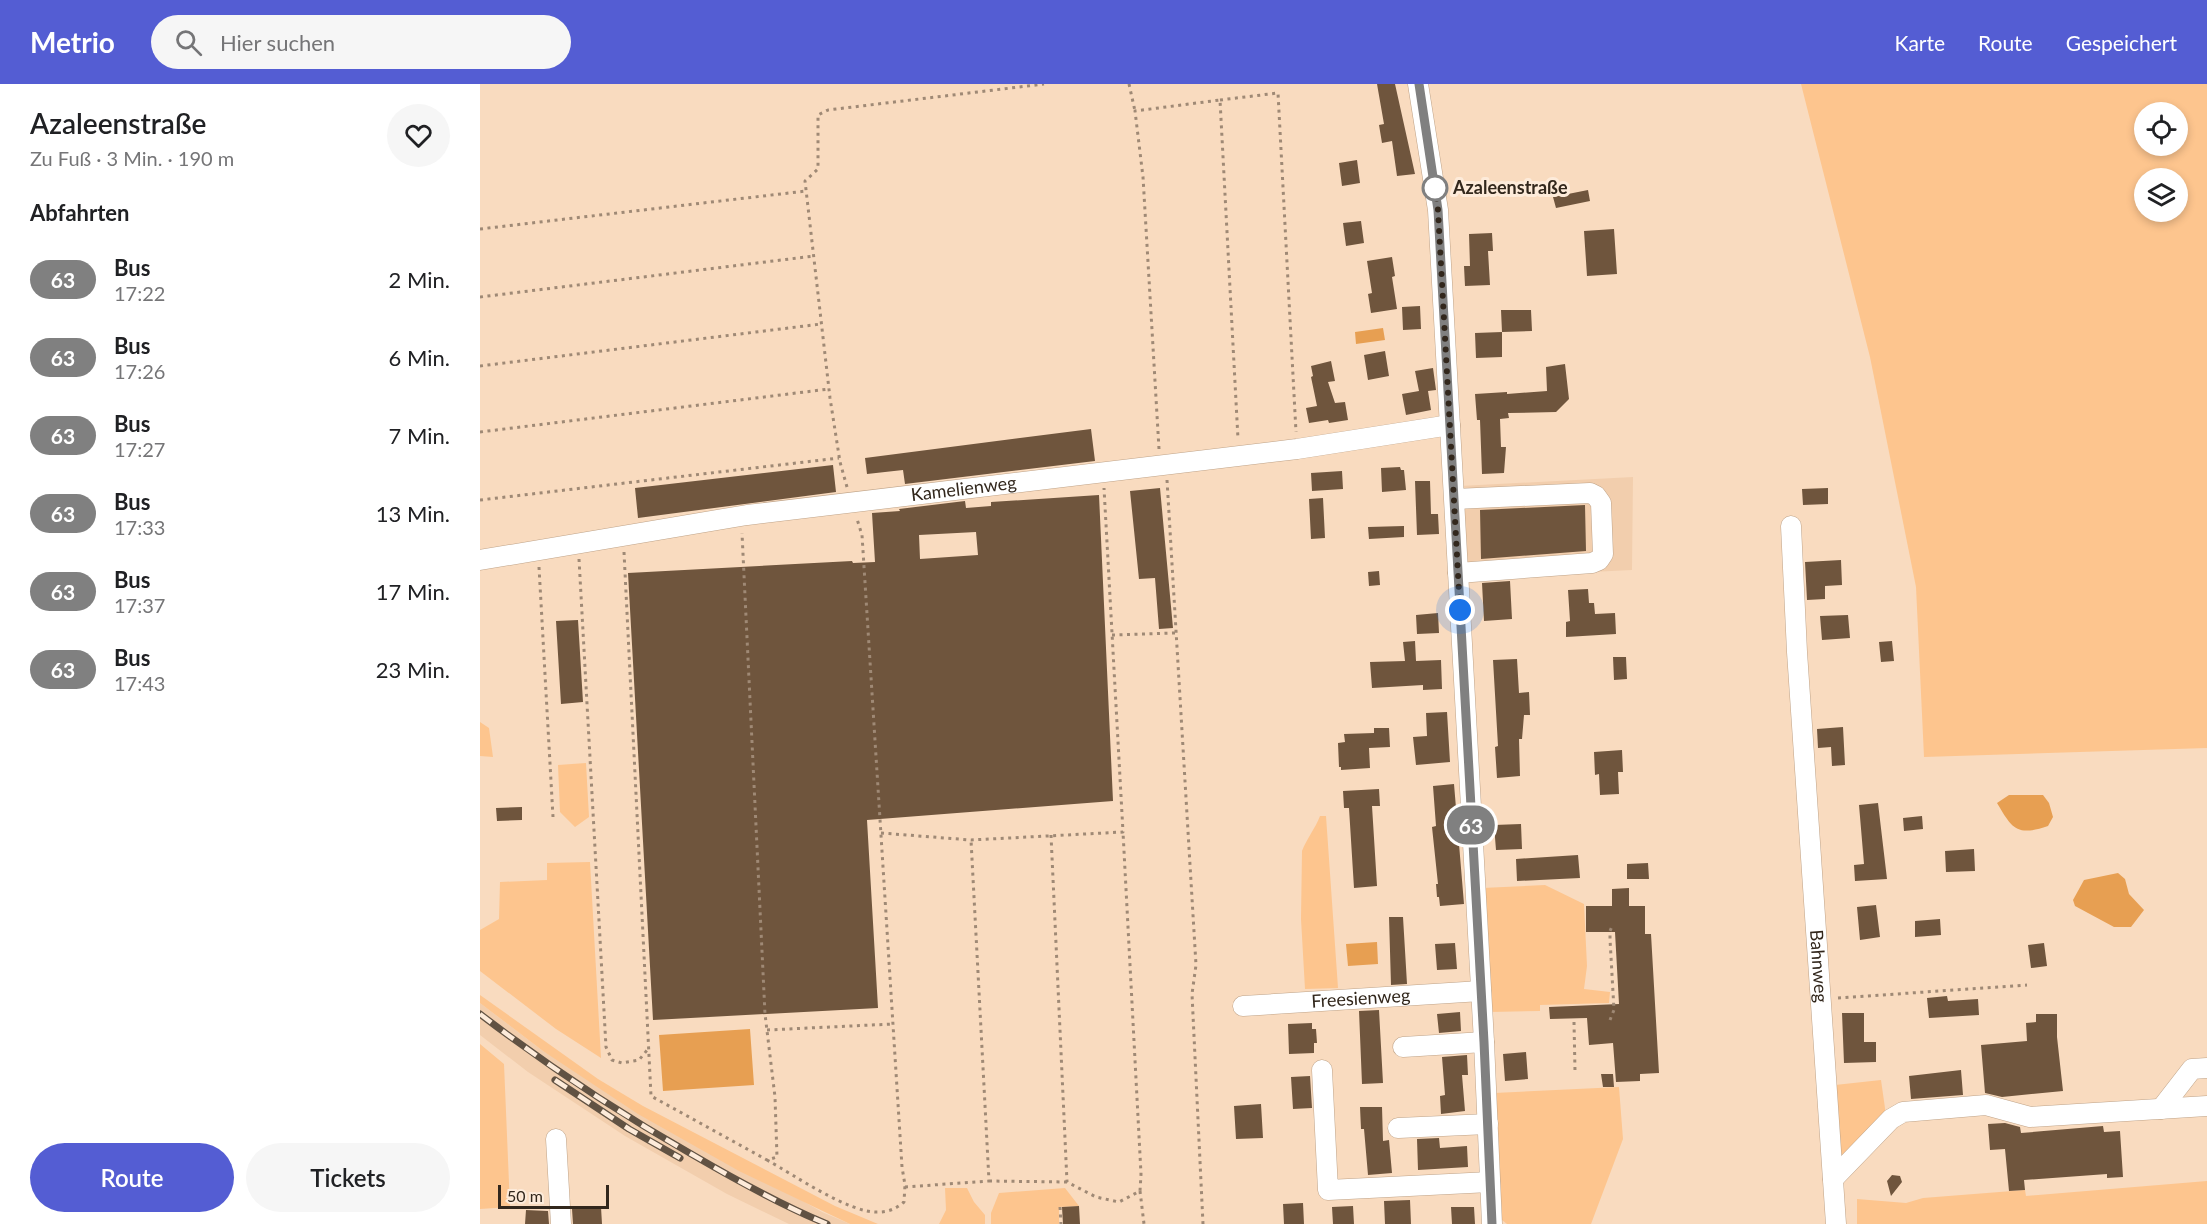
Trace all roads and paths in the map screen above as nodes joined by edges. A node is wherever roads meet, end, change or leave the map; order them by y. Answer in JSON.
{"nodes":[{"id":1,"x":1044,"y":84,"type":"edge"},
{"id":2,"x":1129,"y":84,"type":"edge"},
{"id":3,"x":1419,"y":84,"type":"edge"},
{"id":4,"x":1220,"y":100,"type":"junction"},
{"id":5,"x":1135,"y":111,"type":"junction"},
{"id":6,"x":806,"y":191,"type":"junction"},
{"id":7,"x":480,"y":229,"type":"edge"},
{"id":8,"x":814,"y":256,"type":"junction"},
{"id":9,"x":480,"y":297,"type":"edge"},
{"id":10,"x":822,"y":324,"type":"junction"},
{"id":11,"x":480,"y":366,"type":"edge"},
{"id":12,"x":829,"y":389,"type":"junction"},
{"id":13,"x":1450,"y":425,"type":"junction"},
{"id":14,"x":480,"y":432,"type":"edge"},
{"id":15,"x":1297,"y":449,"type":"junction"},
{"id":16,"x":1239,"y":456,"type":"junction"},
{"id":17,"x":839,"y":458,"type":"junction"},
{"id":18,"x":1163,"y":465,"type":"junction"},
{"id":19,"x":1103,"y":472,"type":"junction"},
{"id":20,"x":1455,"y":499,"type":"junction"},
{"id":21,"x":480,"y":500,"type":"edge"},
{"id":22,"x":851,"y":502,"type":"junction"},
{"id":23,"x":741,"y":516,"type":"junction"},
{"id":24,"x":1791,"y":526,"type":"dead end"},
{"id":25,"x":623,"y":536,"type":"junction"},
{"id":26,"x":579,"y":543,"type":"junction"},
{"id":27,"x":538,"y":550,"type":"junction"},
{"id":28,"x":480,"y":560,"type":"edge"},
{"id":29,"x":1458,"y":573,"type":"junction"},
{"id":30,"x":1175,"y":633,"type":"junction"},
{"id":31,"x":1112,"y":635,"type":"junction"},
{"id":32,"x":553,"y":817,"type":"dead end"},
{"id":33,"x":1123,"y":832,"type":"junction"},
{"id":34,"x":881,"y":833,"type":"junction"},
{"id":35,"x":1051,"y":835,"type":"junction"},
{"id":36,"x":971,"y":840,"type":"junction"},
{"id":37,"x":1613,"y":924,"type":"dead end"},
{"id":38,"x":2027,"y":985,"type":"dead end"},
{"id":39,"x":1481,"y":991,"type":"junction"},
{"id":40,"x":1821,"y":999,"type":"junction"},
{"id":41,"x":1243,"y":1005,"type":"dead end"},
{"id":42,"x":1610,"y":1020,"type":"dead end"},
{"id":43,"x":1574,"y":1022,"type":"dead end"},
{"id":44,"x":893,"y":1024,"type":"junction"},
{"id":45,"x":767,"y":1030,"type":"junction"},
{"id":46,"x":1484,"y":1042,"type":"junction"},
{"id":47,"x":1403,"y":1047,"type":"dead end"},
{"id":48,"x":649,"y":1048,"type":"junction"},
{"id":49,"x":2207,"y":1068,"type":"edge"},
{"id":50,"x":1322,"y":1070,"type":"dead end"},
{"id":51,"x":1575,"y":1071,"type":"dead end"},
{"id":52,"x":2207,"y":1106,"type":"edge"},
{"id":53,"x":2161,"y":1109,"type":"junction"},
{"id":54,"x":1488,"y":1124,"type":"junction"},
{"id":55,"x":1398,"y":1128,"type":"dead end"},
{"id":56,"x":556,"y":1139,"type":"dead end"},
{"id":57,"x":767,"y":1160,"type":"junction"},
{"id":58,"x":1833,"y":1179,"type":"junction"},
{"id":59,"x":989,"y":1181,"type":"junction"},
{"id":60,"x":1067,"y":1182,"type":"junction"},
{"id":61,"x":1490,"y":1182,"type":"junction"},
{"id":62,"x":905,"y":1187,"type":"junction"},
{"id":63,"x":1140,"y":1191,"type":"junction"},
{"id":64,"x":1060,"y":1207,"type":"dead end"},
{"id":65,"x":561,"y":1224,"type":"edge"},
{"id":66,"x":1061,"y":1224,"type":"edge"},
{"id":67,"x":1144,"y":1224,"type":"edge"},
{"id":68,"x":1203,"y":1224,"type":"edge"},
{"id":69,"x":1492,"y":1224,"type":"edge"},
{"id":70,"x":1836,"y":1224,"type":"edge"}],
"edges":[{"from":1,"to":6,"type":"path"},
{"from":2,"to":5,"type":"path"},
{"from":3,"to":13,"type":"street"},
{"from":4,"to":5,"type":"path"},
{"from":4,"to":15,"type":"path"},
{"from":4,"to":16,"type":"path"},
{"from":5,"to":18,"type":"path"},
{"from":6,"to":7,"type":"path"},
{"from":6,"to":8,"type":"path"},
{"from":8,"to":9,"type":"path"},
{"from":8,"to":10,"type":"path"},
{"from":10,"to":11,"type":"path"},
{"from":10,"to":12,"type":"path"},
{"from":12,"to":14,"type":"path"},
{"from":12,"to":17,"type":"path"},
{"from":13,"to":15,"type":"street","name":"Kamelienweg"},
{"from":13,"to":20,"type":"street"},
{"from":15,"to":16,"type":"street","name":"Kamelienweg"},
{"from":16,"to":18,"type":"street","name":"Kamelienweg"},
{"from":17,"to":21,"type":"path"},
{"from":17,"to":22,"type":"path"},
{"from":18,"to":19,"type":"street","name":"Kamelienweg"},
{"from":18,"to":30,"type":"path"},
{"from":19,"to":22,"type":"street","name":"Kamelienweg"},
{"from":19,"to":31,"type":"path"},
{"from":20,"to":29,"type":"street"},
{"from":20,"to":29,"type":"street"},
{"from":22,"to":23,"type":"street","name":"Kamelienweg"},
{"from":22,"to":34,"type":"path"},
{"from":23,"to":25,"type":"street","name":"Kamelienweg"},
{"from":23,"to":45,"type":"path"},
{"from":24,"to":40,"type":"street","name":"Bahnweg"},
{"from":25,"to":26,"type":"street","name":"Kamelienweg"},
{"from":25,"to":48,"type":"path"},
{"from":26,"to":27,"type":"street","name":"Kamelienweg"},
{"from":26,"to":48,"type":"path"},
{"from":27,"to":28,"type":"street","name":"Kamelienweg"},
{"from":27,"to":32,"type":"path"},
{"from":29,"to":39,"type":"street"},
{"from":30,"to":31,"type":"path"},
{"from":30,"to":68,"type":"path"},
{"from":31,"to":33,"type":"path"},
{"from":33,"to":35,"type":"path"},
{"from":33,"to":63,"type":"path"},
{"from":34,"to":36,"type":"path"},
{"from":34,"to":44,"type":"path"},
{"from":35,"to":36,"type":"path"},
{"from":35,"to":60,"type":"path"},
{"from":36,"to":59,"type":"path"},
{"from":37,"to":42,"type":"path"},
{"from":38,"to":40,"type":"path"},
{"from":39,"to":41,"type":"street","name":"Freesienweg"},
{"from":39,"to":46,"type":"street"},
{"from":40,"to":58,"type":"street","name":"Bahnweg"},
{"from":43,"to":51,"type":"path"},
{"from":44,"to":45,"type":"path"},
{"from":44,"to":62,"type":"path"},
{"from":45,"to":57,"type":"path"},
{"from":46,"to":47,"type":"street"},
{"from":46,"to":54,"type":"street"},
{"from":48,"to":57,"type":"path"},
{"from":49,"to":53,"type":"street"},
{"from":50,"to":61,"type":"street"},
{"from":52,"to":53,"type":"street"},
{"from":53,"to":58,"type":"street"},
{"from":54,"to":55,"type":"street"},
{"from":54,"to":61,"type":"street"},
{"from":56,"to":65,"type":"street"},
{"from":57,"to":62,"type":"path"},
{"from":58,"to":70,"type":"street","name":"Bahnweg"},
{"from":59,"to":60,"type":"path"},
{"from":59,"to":62,"type":"path"},
{"from":60,"to":63,"type":"path"},
{"from":61,"to":69,"type":"street"},
{"from":63,"to":67,"type":"path"},
{"from":64,"to":66,"type":"path"}]}
